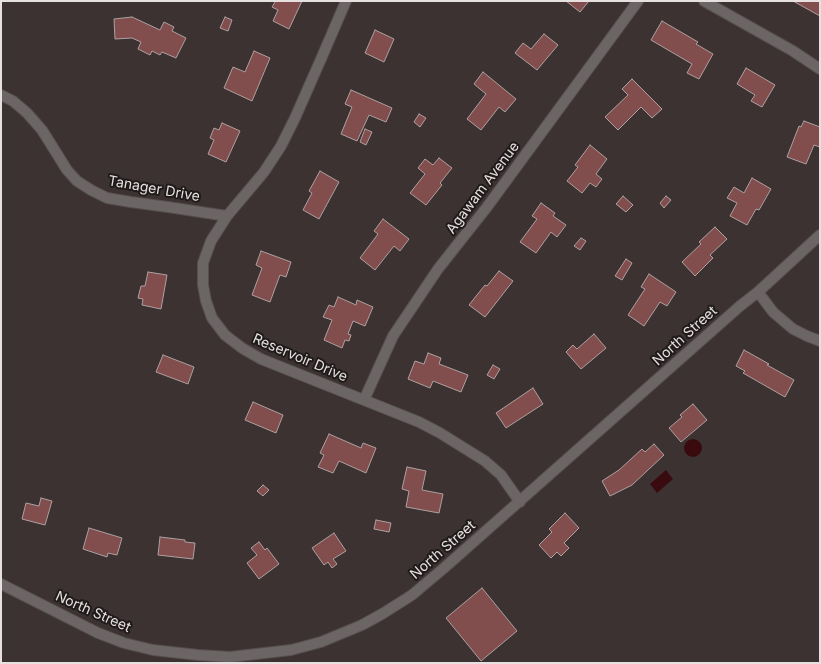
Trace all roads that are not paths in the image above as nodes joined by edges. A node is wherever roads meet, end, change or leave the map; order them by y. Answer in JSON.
{"nodes":[{"id":1,"x":346,"y":1,"type":"edge"},
{"id":2,"x":638,"y":1,"type":"edge"},
{"id":3,"x":704,"y":1,"type":"edge"},
{"id":4,"x":820,"y":69,"type":"edge"},
{"id":5,"x":1,"y":95,"type":"edge"},
{"id":6,"x":226,"y":216,"type":"junction"},
{"id":7,"x":820,"y":235,"type":"edge"},
{"id":8,"x":758,"y":292,"type":"junction"},
{"id":9,"x":820,"y":341,"type":"edge"},
{"id":10,"x":364,"y":400,"type":"junction"},
{"id":11,"x":520,"y":502,"type":"junction"},
{"id":12,"x":1,"y":584,"type":"edge"},
{"id":13,"x":260,"y":658,"type":"edge"}],
"edges":[{"from":1,"to":6,"type":"street","name":"Reservoir Drive"},
{"from":2,"to":10,"type":"street","name":"Agawam Avenue"},
{"from":3,"to":4,"type":"street"},
{"from":5,"to":6,"type":"street","name":"Tanager Drive"},
{"from":6,"to":10,"type":"street","name":"Reservoir Drive"},
{"from":7,"to":8,"type":"street","name":"North Street"},
{"from":8,"to":9,"type":"street"},
{"from":8,"to":11,"type":"street","name":"North Street"},
{"from":10,"to":11,"type":"street","name":"Reservoir Drive"},
{"from":11,"to":13,"type":"street","name":"North Street"},
{"from":12,"to":13,"type":"street","name":"North Street"}]}
